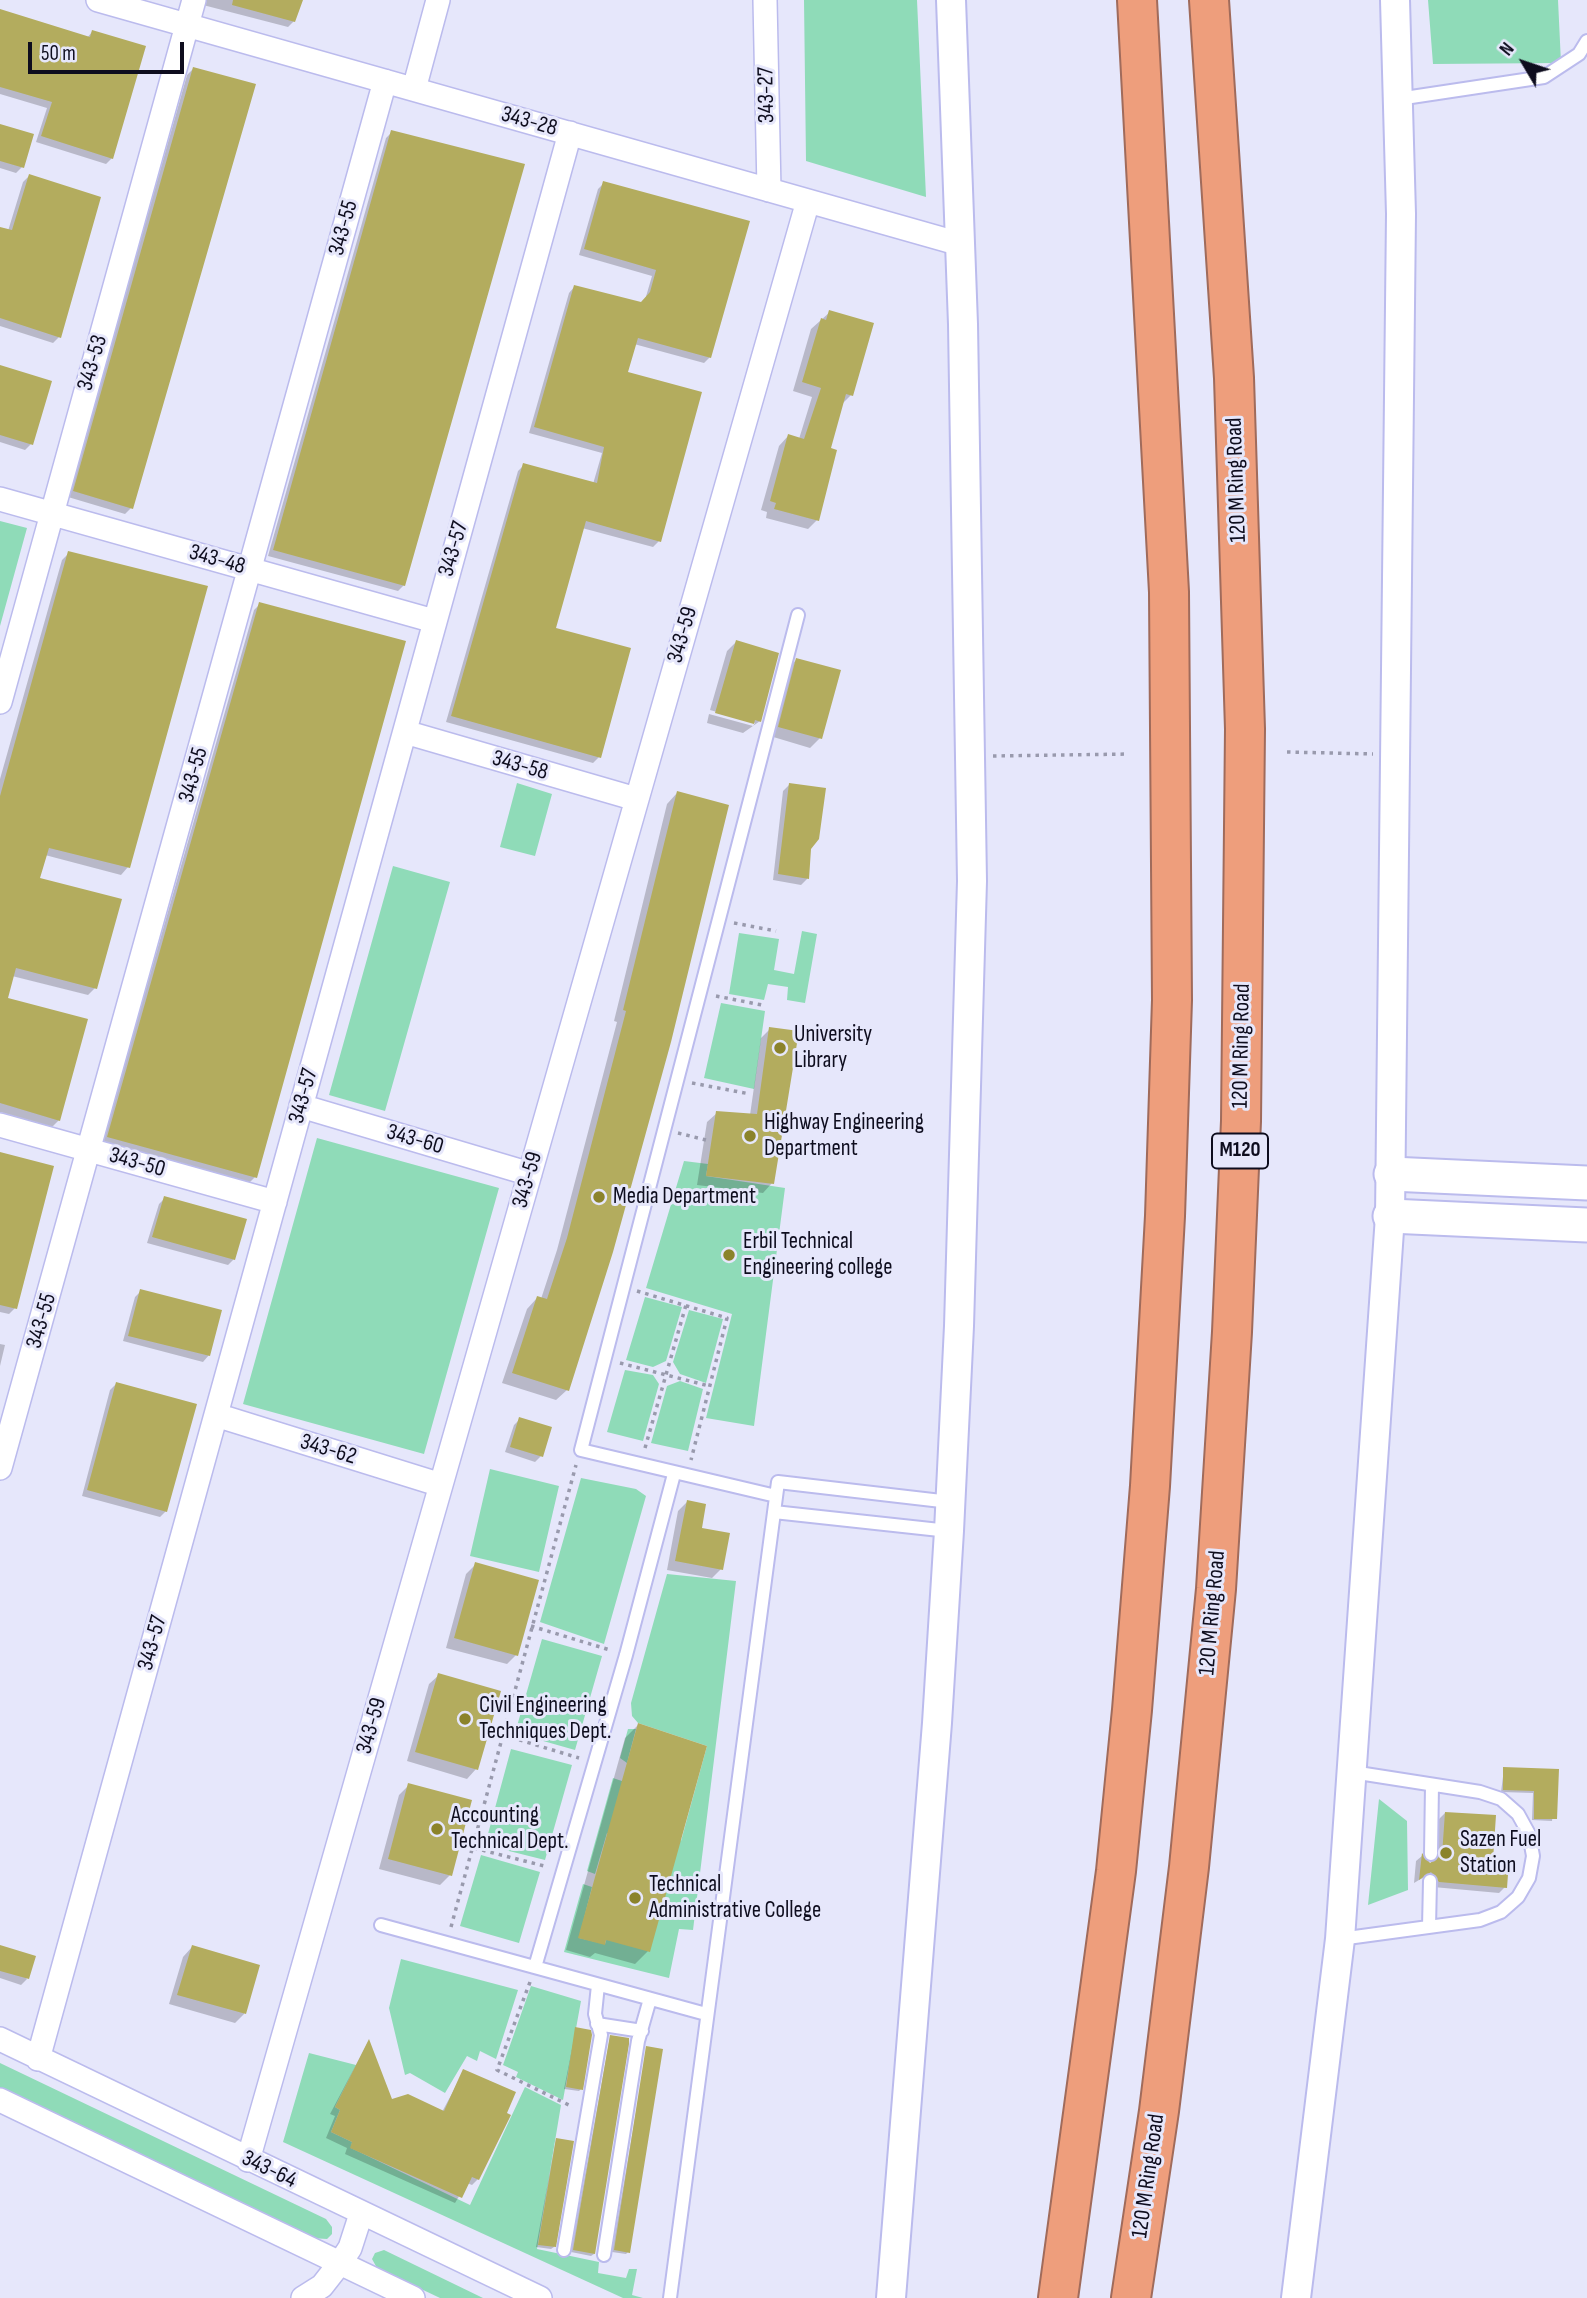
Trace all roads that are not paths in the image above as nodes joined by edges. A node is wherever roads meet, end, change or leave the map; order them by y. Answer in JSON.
{"nodes":[{"id":1,"x":98,"y":0,"type":"edge"},
{"id":2,"x":194,"y":0,"type":"edge"},
{"id":3,"x":438,"y":0,"type":"edge"},
{"id":4,"x":765,"y":0,"type":"edge"},
{"id":5,"x":951,"y":0,"type":"edge"},
{"id":6,"x":1137,"y":0,"type":"edge"},
{"id":7,"x":1209,"y":0,"type":"edge"},
{"id":8,"x":1395,"y":0,"type":"edge"},
{"id":9,"x":188,"y":25,"type":"junction"},
{"id":10,"x":1587,"y":41,"type":"edge"},
{"id":11,"x":385,"y":81,"type":"junction"},
{"id":12,"x":414,"y":89,"type":"junction"},
{"id":13,"x":1398,"y":99,"type":"junction"},
{"id":14,"x":570,"y":133,"type":"junction"},
{"id":15,"x":769,"y":190,"type":"junction"},
{"id":16,"x":808,"y":201,"type":"junction"},
{"id":17,"x":960,"y":244,"type":"junction"},
{"id":18,"x":0,"y":499,"type":"edge"},
{"id":19,"x":51,"y":513,"type":"junction"},
{"id":20,"x":250,"y":569,"type":"junction"},
{"id":21,"x":799,"y":615,"type":"dead end"},
{"id":22,"x":434,"y":621,"type":"junction"},
{"id":23,"x":0,"y":702,"type":"edge"},
{"id":24,"x":404,"y":732,"type":"junction"},
{"id":25,"x":636,"y":799,"type":"junction"},
{"id":26,"x":301,"y":1106,"type":"junction"},
{"id":27,"x":0,"y":1125,"type":"edge"},
{"id":28,"x":91,"y":1150,"type":"junction"},
{"id":29,"x":530,"y":1174,"type":"junction"},
{"id":30,"x":1391,"y":1174,"type":"junction"},
{"id":31,"x":1587,"y":1183,"type":"edge"},
{"id":32,"x":275,"y":1202,"type":"junction"},
{"id":33,"x":1390,"y":1216,"type":"junction"},
{"id":34,"x":1587,"y":1225,"type":"edge"},
{"id":35,"x":216,"y":1415,"type":"junction"},
{"id":36,"x":0,"y":1468,"type":"edge"},
{"id":37,"x":680,"y":1475,"type":"junction"},
{"id":38,"x":441,"y":1485,"type":"junction"},
{"id":39,"x":776,"y":1496,"type":"junction"},
{"id":40,"x":950,"y":1502,"type":"junction"},
{"id":41,"x":774,"y":1511,"type":"junction"},
{"id":42,"x":948,"y":1531,"type":"junction"},
{"id":43,"x":1351,"y":1772,"type":"junction"},
{"id":44,"x":1432,"y":1784,"type":"junction"},
{"id":45,"x":1431,"y":1854,"type":"dead end"},
{"id":46,"x":1430,"y":1881,"type":"dead end"},
{"id":47,"x":381,"y":1925,"type":"dead end"},
{"id":48,"x":1429,"y":1927,"type":"junction"},
{"id":49,"x":1340,"y":1939,"type":"junction"},
{"id":50,"x":535,"y":1967,"type":"junction"},
{"id":51,"x":598,"y":1985,"type":"junction"},
{"id":52,"x":650,"y":1999,"type":"junction"},
{"id":53,"x":706,"y":2014,"type":"junction"},
{"id":54,"x":597,"y":2024,"type":"junction"},
{"id":55,"x":642,"y":2031,"type":"junction"},
{"id":56,"x":0,"y":2039,"type":"edge"},
{"id":57,"x":38,"y":2059,"type":"junction"},
{"id":58,"x":0,"y":2100,"type":"edge"},
{"id":59,"x":248,"y":2160,"type":"junction"},
{"id":60,"x":361,"y":2214,"type":"junction"},
{"id":61,"x":564,"y":2250,"type":"dead end"},
{"id":62,"x":604,"y":2255,"type":"dead end"},
{"id":63,"x":340,"y":2263,"type":"junction"},
{"id":64,"x":308,"y":2297,"type":"edge"},
{"id":65,"x":413,"y":2298,"type":"edge"},
{"id":66,"x":540,"y":2298,"type":"edge"},
{"id":67,"x":670,"y":2298,"type":"edge"},
{"id":68,"x":891,"y":2298,"type":"edge"},
{"id":69,"x":1058,"y":2298,"type":"edge"},
{"id":70,"x":1131,"y":2298,"type":"edge"},
{"id":71,"x":1296,"y":2298,"type":"edge"}],
"edges":[{"from":1,"to":9,"type":"street","name":"343-28"},
{"from":2,"to":9,"type":"street","name":"343-53"},
{"from":3,"to":12,"type":"street"},
{"from":4,"to":15,"type":"street","name":"343-27"},
{"from":5,"to":17,"type":"street"},
{"from":6,"to":69,"type":"highway"},
{"from":7,"to":70,"type":"highway","name":"120 M Ring Road","number":"M120"},
{"from":8,"to":13,"type":"street"},
{"from":9,"to":11,"type":"street","name":"343-28"},
{"from":9,"to":19,"type":"street","name":"343-53"},
{"from":10,"to":13,"type":"lane"},
{"from":11,"to":12,"type":"street","name":"343-28"},
{"from":11,"to":20,"type":"street","name":"343-55"},
{"from":12,"to":14,"type":"street","name":"343-28"},
{"from":13,"to":30,"type":"street"},
{"from":14,"to":15,"type":"street","name":"343-28"},
{"from":14,"to":22,"type":"street","name":"343-57"},
{"from":15,"to":16,"type":"street","name":"343-28"},
{"from":16,"to":17,"type":"street","name":"343-28"},
{"from":16,"to":25,"type":"street","name":"343-59"},
{"from":17,"to":40,"type":"street"},
{"from":18,"to":19,"type":"street","name":"343-48"},
{"from":19,"to":20,"type":"street","name":"343-48"},
{"from":19,"to":23,"type":"street","name":"343-53"},
{"from":20,"to":22,"type":"street","name":"343-48"},
{"from":20,"to":28,"type":"street","name":"343-55"},
{"from":21,"to":37,"type":"lane"},
{"from":22,"to":24,"type":"street","name":"343-57"},
{"from":24,"to":25,"type":"street","name":"343-58"},
{"from":24,"to":26,"type":"street","name":"343-57"},
{"from":25,"to":29,"type":"street","name":"343-59"},
{"from":26,"to":29,"type":"street","name":"343-60"},
{"from":26,"to":32,"type":"street","name":"343-57"},
{"from":27,"to":28,"type":"street","name":"343-50"},
{"from":28,"to":32,"type":"street","name":"343-50"},
{"from":28,"to":36,"type":"street","name":"343-55"},
{"from":29,"to":38,"type":"street","name":"343-59"},
{"from":30,"to":31,"type":"main road"},
{"from":30,"to":33,"type":"street"},
{"from":32,"to":35,"type":"street","name":"343-57"},
{"from":33,"to":34,"type":"main road"},
{"from":33,"to":43,"type":"street"},
{"from":35,"to":38,"type":"street","name":"343-62"},
{"from":35,"to":57,"type":"street","name":"343-57"},
{"from":37,"to":39,"type":"lane"},
{"from":37,"to":50,"type":"lane"},
{"from":38,"to":59,"type":"street","name":"343-59"},
{"from":39,"to":40,"type":"lane"},
{"from":39,"to":41,"type":"lane"},
{"from":40,"to":42,"type":"street"},
{"from":41,"to":42,"type":"lane"},
{"from":41,"to":53,"type":"lane"},
{"from":42,"to":68,"type":"street"},
{"from":43,"to":44,"type":"lane"},
{"from":43,"to":49,"type":"street"},
{"from":44,"to":45,"type":"lane"},
{"from":44,"to":48,"type":"lane"},
{"from":46,"to":48,"type":"lane"},
{"from":47,"to":50,"type":"lane"},
{"from":48,"to":49,"type":"lane"},
{"from":49,"to":71,"type":"street"},
{"from":50,"to":51,"type":"lane"},
{"from":51,"to":52,"type":"lane"},
{"from":51,"to":54,"type":"lane"},
{"from":52,"to":53,"type":"lane"},
{"from":52,"to":55,"type":"lane"},
{"from":53,"to":67,"type":"lane"},
{"from":54,"to":55,"type":"lane"},
{"from":54,"to":61,"type":"lane"},
{"from":55,"to":62,"type":"lane"},
{"from":56,"to":57,"type":"street","name":"343-64"},
{"from":57,"to":59,"type":"street","name":"343-64"},
{"from":58,"to":63,"type":"street"},
{"from":59,"to":60,"type":"street","name":"343-64"},
{"from":60,"to":63,"type":"street"},
{"from":60,"to":66,"type":"street","name":"343-64"},
{"from":63,"to":64,"type":"street"},
{"from":63,"to":65,"type":"street"}]}
